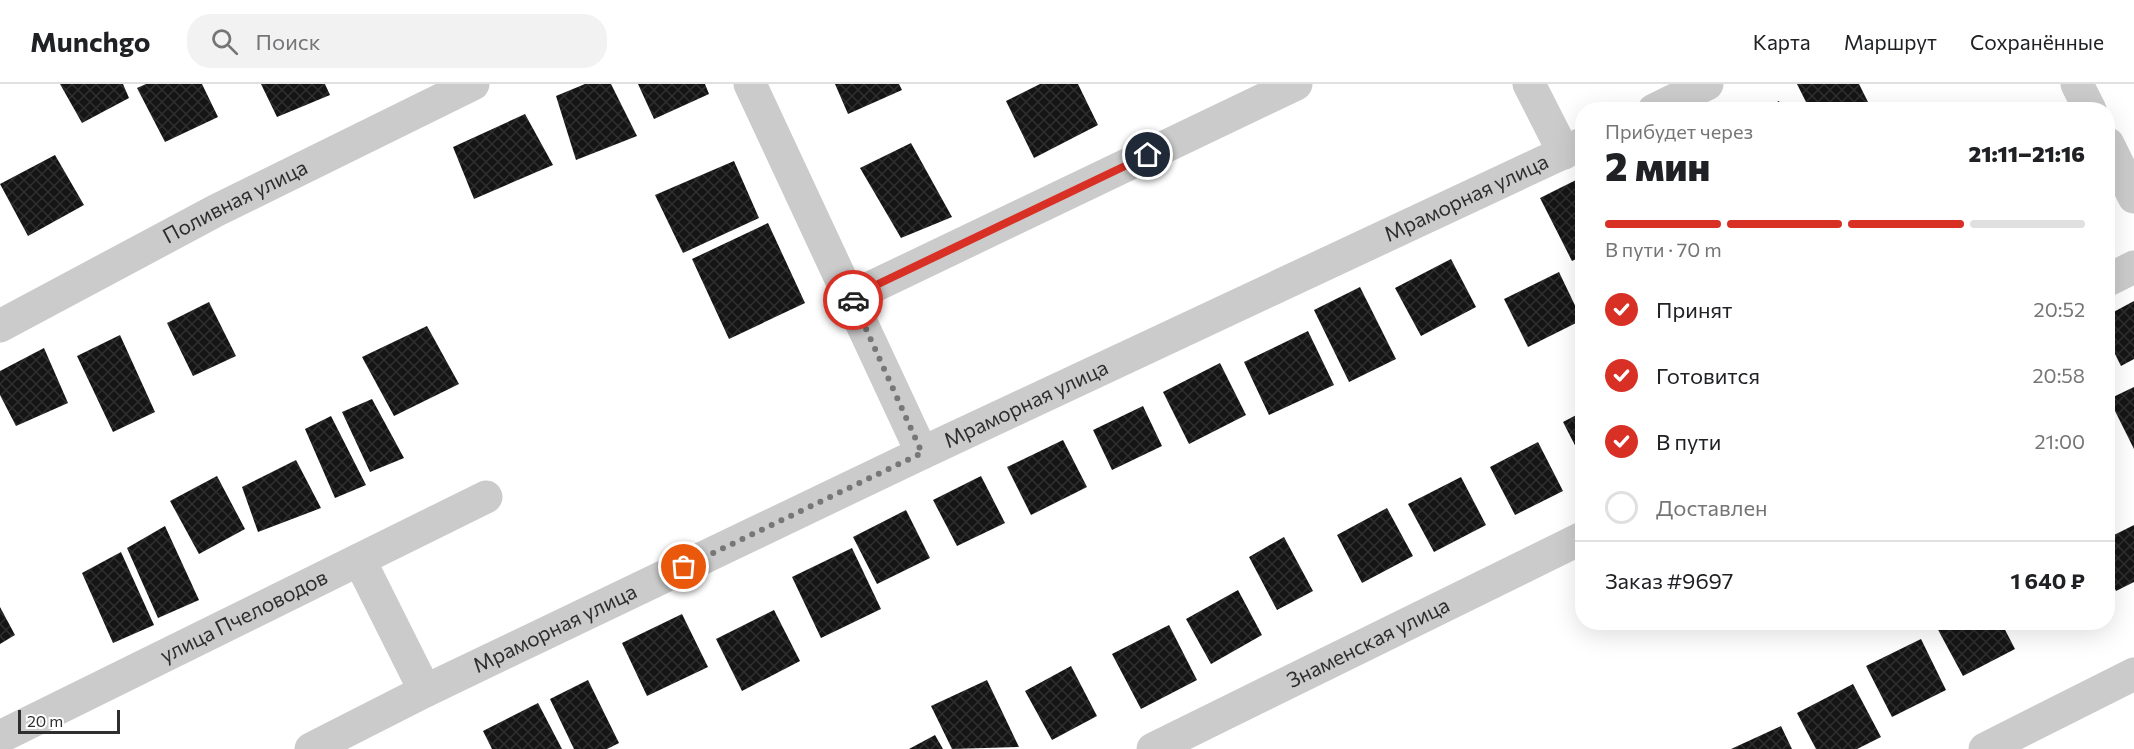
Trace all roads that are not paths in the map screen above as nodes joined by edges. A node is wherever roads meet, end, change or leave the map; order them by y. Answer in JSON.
{"nodes":[{"id":1,"x":473,"y":84,"type":"edge"},
{"id":2,"x":750,"y":84,"type":"edge"},
{"id":3,"x":1296,"y":84,"type":"edge"},
{"id":4,"x":1529,"y":84,"type":"edge"},
{"id":5,"x":1707,"y":84,"type":"edge"},
{"id":6,"x":2077,"y":84,"type":"edge"},
{"id":7,"x":1670,"y":102,"type":"edge"},
{"id":8,"x":2086,"y":102,"type":"edge"},
{"id":9,"x":1573,"y":149,"type":"edge"},
{"id":10,"x":2115,"y":158,"type":"edge"},
{"id":11,"x":2134,"y":197,"type":"edge"},
{"id":12,"x":2134,"y":267,"type":"edge"},
{"id":13,"x":2115,"y":276,"type":"edge"},
{"id":14,"x":851,"y":297,"type":"junction"},
{"id":15,"x":0,"y":326,"type":"edge"},
{"id":16,"x":922,"y":453,"type":"junction"},
{"id":17,"x":486,"y":497,"type":"dead end"},
{"id":18,"x":1575,"y":541,"type":"edge"},
{"id":19,"x":360,"y":561,"type":"junction"},
{"id":20,"x":2134,"y":674,"type":"edge"},
{"id":21,"x":425,"y":691,"type":"junction"},
{"id":22,"x":0,"y":737,"type":"edge"},
{"id":23,"x":311,"y":749,"type":"edge"},
{"id":24,"x":1153,"y":749,"type":"edge"},
{"id":25,"x":1984,"y":749,"type":"edge"}],
"edges":[{"from":1,"to":15,"type":"street","name":"Поливная улица"},
{"from":2,"to":14,"type":"street"},
{"from":3,"to":14,"type":"street"},
{"from":4,"to":9,"type":"street"},
{"from":5,"to":7,"type":"street"},
{"from":6,"to":8,"type":"street"},
{"from":9,"to":16,"type":"street","name":"Мраморная улица"},
{"from":10,"to":11,"type":"street"},
{"from":12,"to":13,"type":"street"},
{"from":14,"to":16,"type":"street"},
{"from":16,"to":21,"type":"street","name":"Мраморная улица"},
{"from":17,"to":19,"type":"street","name":"улица Пчеловодов"},
{"from":18,"to":24,"type":"street","name":"Знаменская улица"},
{"from":19,"to":21,"type":"street"},
{"from":19,"to":22,"type":"street","name":"улица Пчеловодов"},
{"from":20,"to":25,"type":"street"},
{"from":21,"to":23,"type":"street","name":"Мраморная улица"}]}
